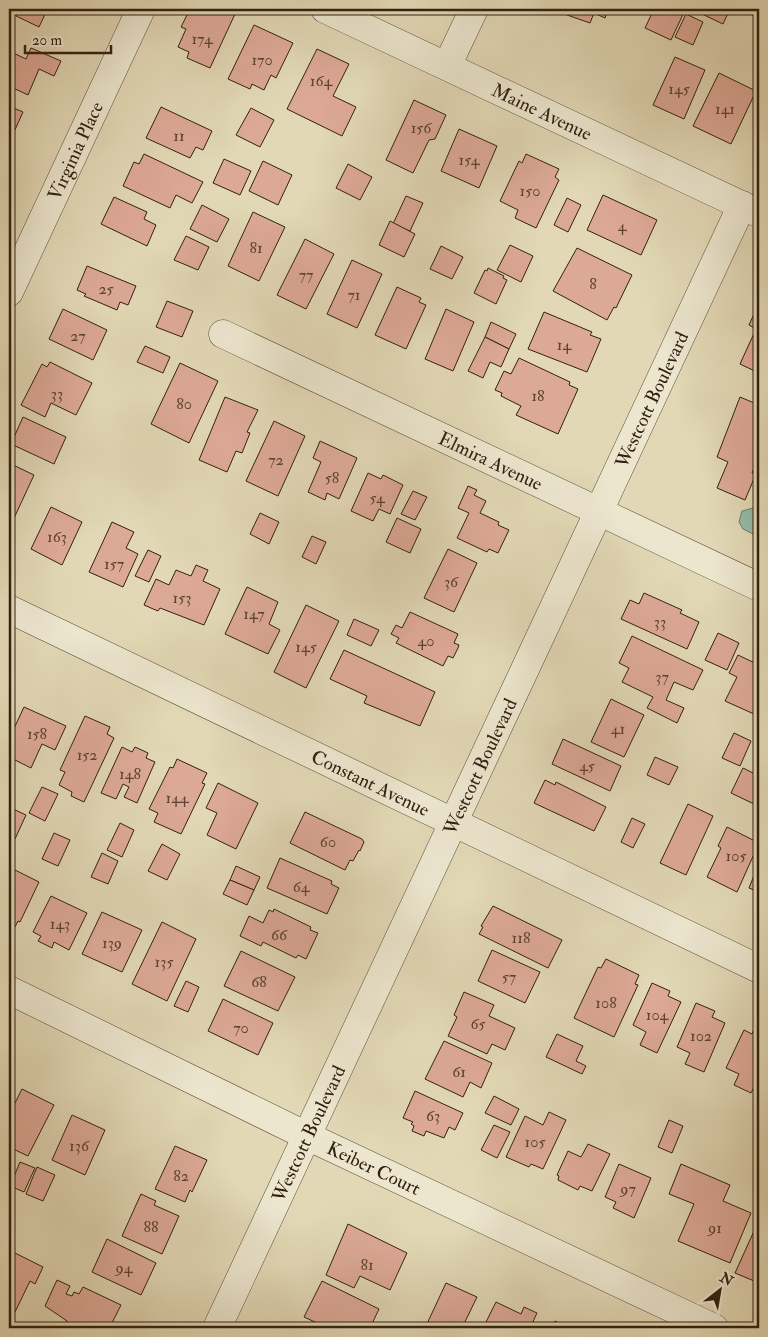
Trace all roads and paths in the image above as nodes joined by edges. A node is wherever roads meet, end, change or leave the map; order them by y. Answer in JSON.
{"nodes":[{"id":1,"x":141,"y":9,"type":"edge"},
{"id":2,"x":325,"y":9,"type":"edge"},
{"id":3,"x":474,"y":9,"type":"edge"},
{"id":4,"x":447,"y":66,"type":"junction"},
{"id":5,"x":751,"y":209,"type":"edge"},
{"id":6,"x":9,"y":292,"type":"edge"},
{"id":7,"x":223,"y":334,"type":"dead end"},
{"id":8,"x":601,"y":511,"type":"junction"},
{"id":9,"x":759,"y":587,"type":"edge"},
{"id":10,"x":9,"y":609,"type":"edge"},
{"id":11,"x":455,"y":823,"type":"junction"},
{"id":12,"x":759,"y":969,"type":"edge"},
{"id":13,"x":9,"y":990,"type":"edge"},
{"id":14,"x":307,"y":1136,"type":"junction"},
{"id":15,"x":218,"y":1328,"type":"edge"},
{"id":16,"x":714,"y":1328,"type":"edge"}],
"edges":[{"from":1,"to":6,"type":"street","name":"Virginia Place"},
{"from":2,"to":4,"type":"street","name":"Maine Avenue"},
{"from":3,"to":4,"type":"street"},
{"from":4,"to":5,"type":"street","name":"Maine Avenue"},
{"from":5,"to":8,"type":"street","name":"Westcott Boulevard"},
{"from":7,"to":8,"type":"street","name":"Elmira Avenue"},
{"from":8,"to":9,"type":"street","name":"Elmira Avenue"},
{"from":8,"to":11,"type":"street","name":"Westcott Boulevard"},
{"from":10,"to":11,"type":"street","name":"Constant Avenue"},
{"from":11,"to":12,"type":"street","name":"Constant Avenue"},
{"from":11,"to":14,"type":"street","name":"Westcott Boulevard"},
{"from":13,"to":14,"type":"street","name":"Keiber Court"},
{"from":14,"to":15,"type":"street","name":"Westcott Boulevard"},
{"from":14,"to":16,"type":"street","name":"Keiber Court"}]}
